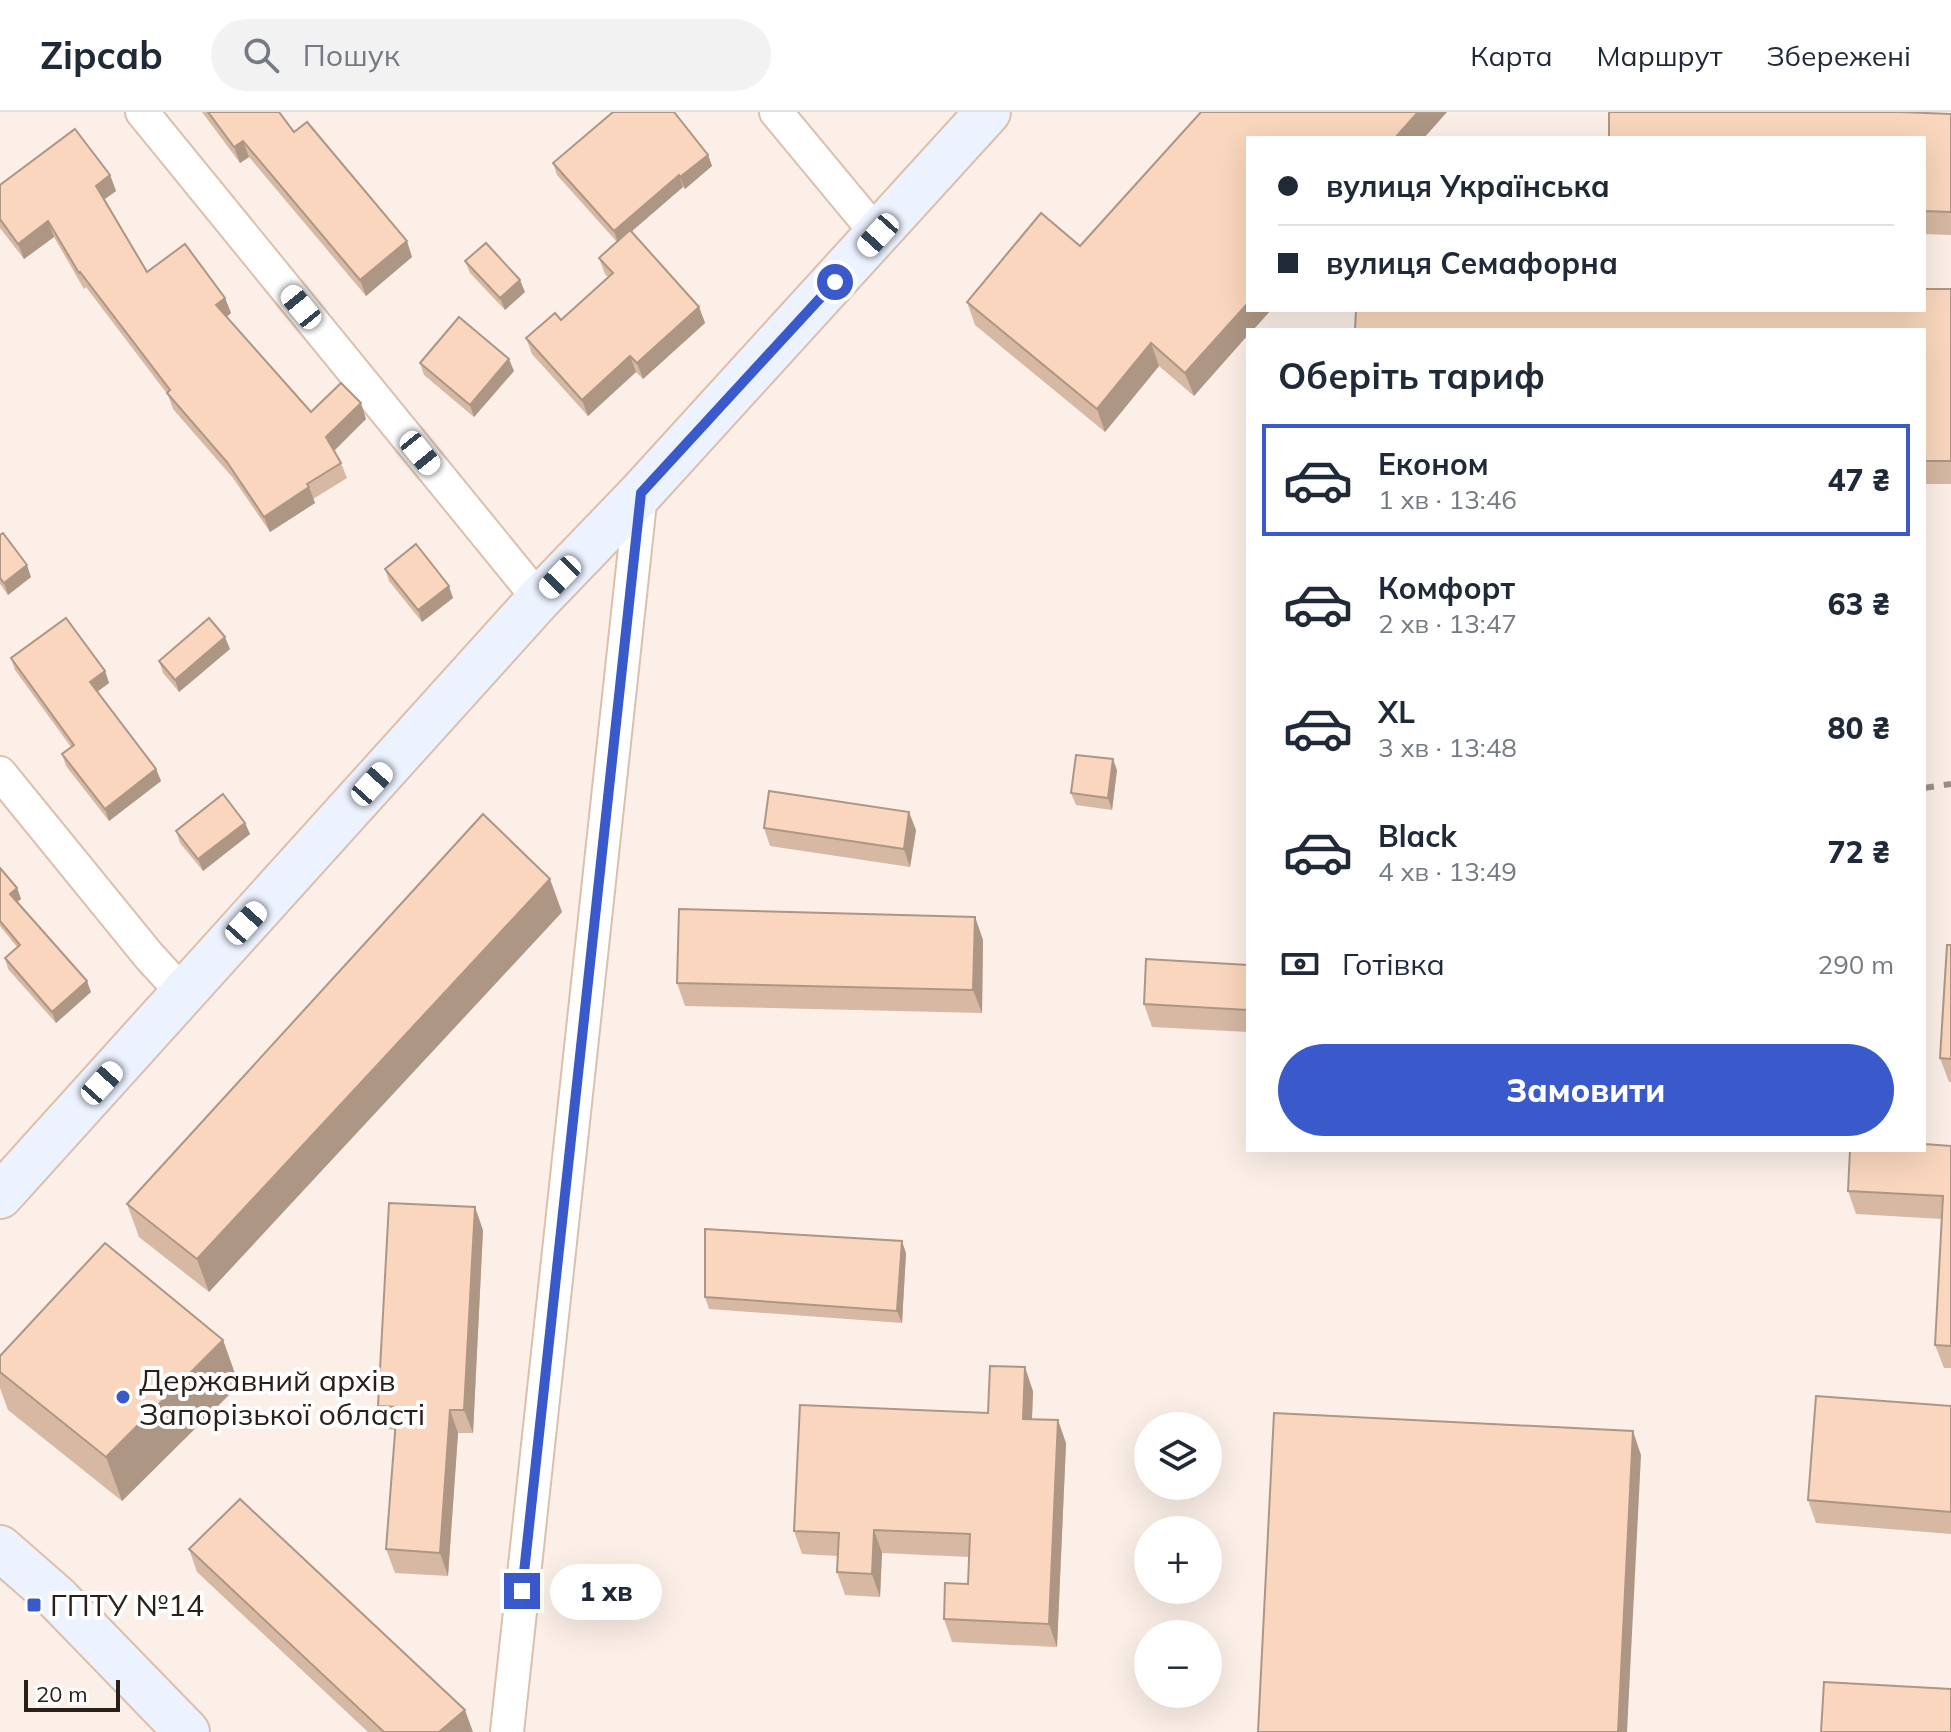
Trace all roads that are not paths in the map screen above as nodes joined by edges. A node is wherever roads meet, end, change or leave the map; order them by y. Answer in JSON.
{"nodes":[{"id":1,"x":142,"y":112,"type":"edge"},
{"id":2,"x":776,"y":112,"type":"edge"},
{"id":3,"x":988,"y":112,"type":"edge"},
{"id":4,"x":878,"y":235,"type":"junction"},
{"id":5,"x":641,"y":493,"type":"junction"},
{"id":6,"x":539,"y":599,"type":"junction"},
{"id":7,"x":0,"y":773,"type":"edge"},
{"id":8,"x":183,"y":993,"type":"junction"},
{"id":9,"x":0,"y":1196,"type":"edge"},
{"id":10,"x":0,"y":1548,"type":"edge"},
{"id":11,"x":187,"y":1732,"type":"edge"},
{"id":12,"x":507,"y":1732,"type":"edge"}],
"edges":[{"from":1,"to":6,"type":"street"},
{"from":2,"to":4,"type":"street"},
{"from":3,"to":4,"type":"main road"},
{"from":4,"to":5,"type":"main road"},
{"from":5,"to":6,"type":"main road"},
{"from":5,"to":12,"type":"street"},
{"from":6,"to":8,"type":"main road"},
{"from":7,"to":8,"type":"street"},
{"from":8,"to":9,"type":"main road"},
{"from":10,"to":11,"type":"main road"}]}
